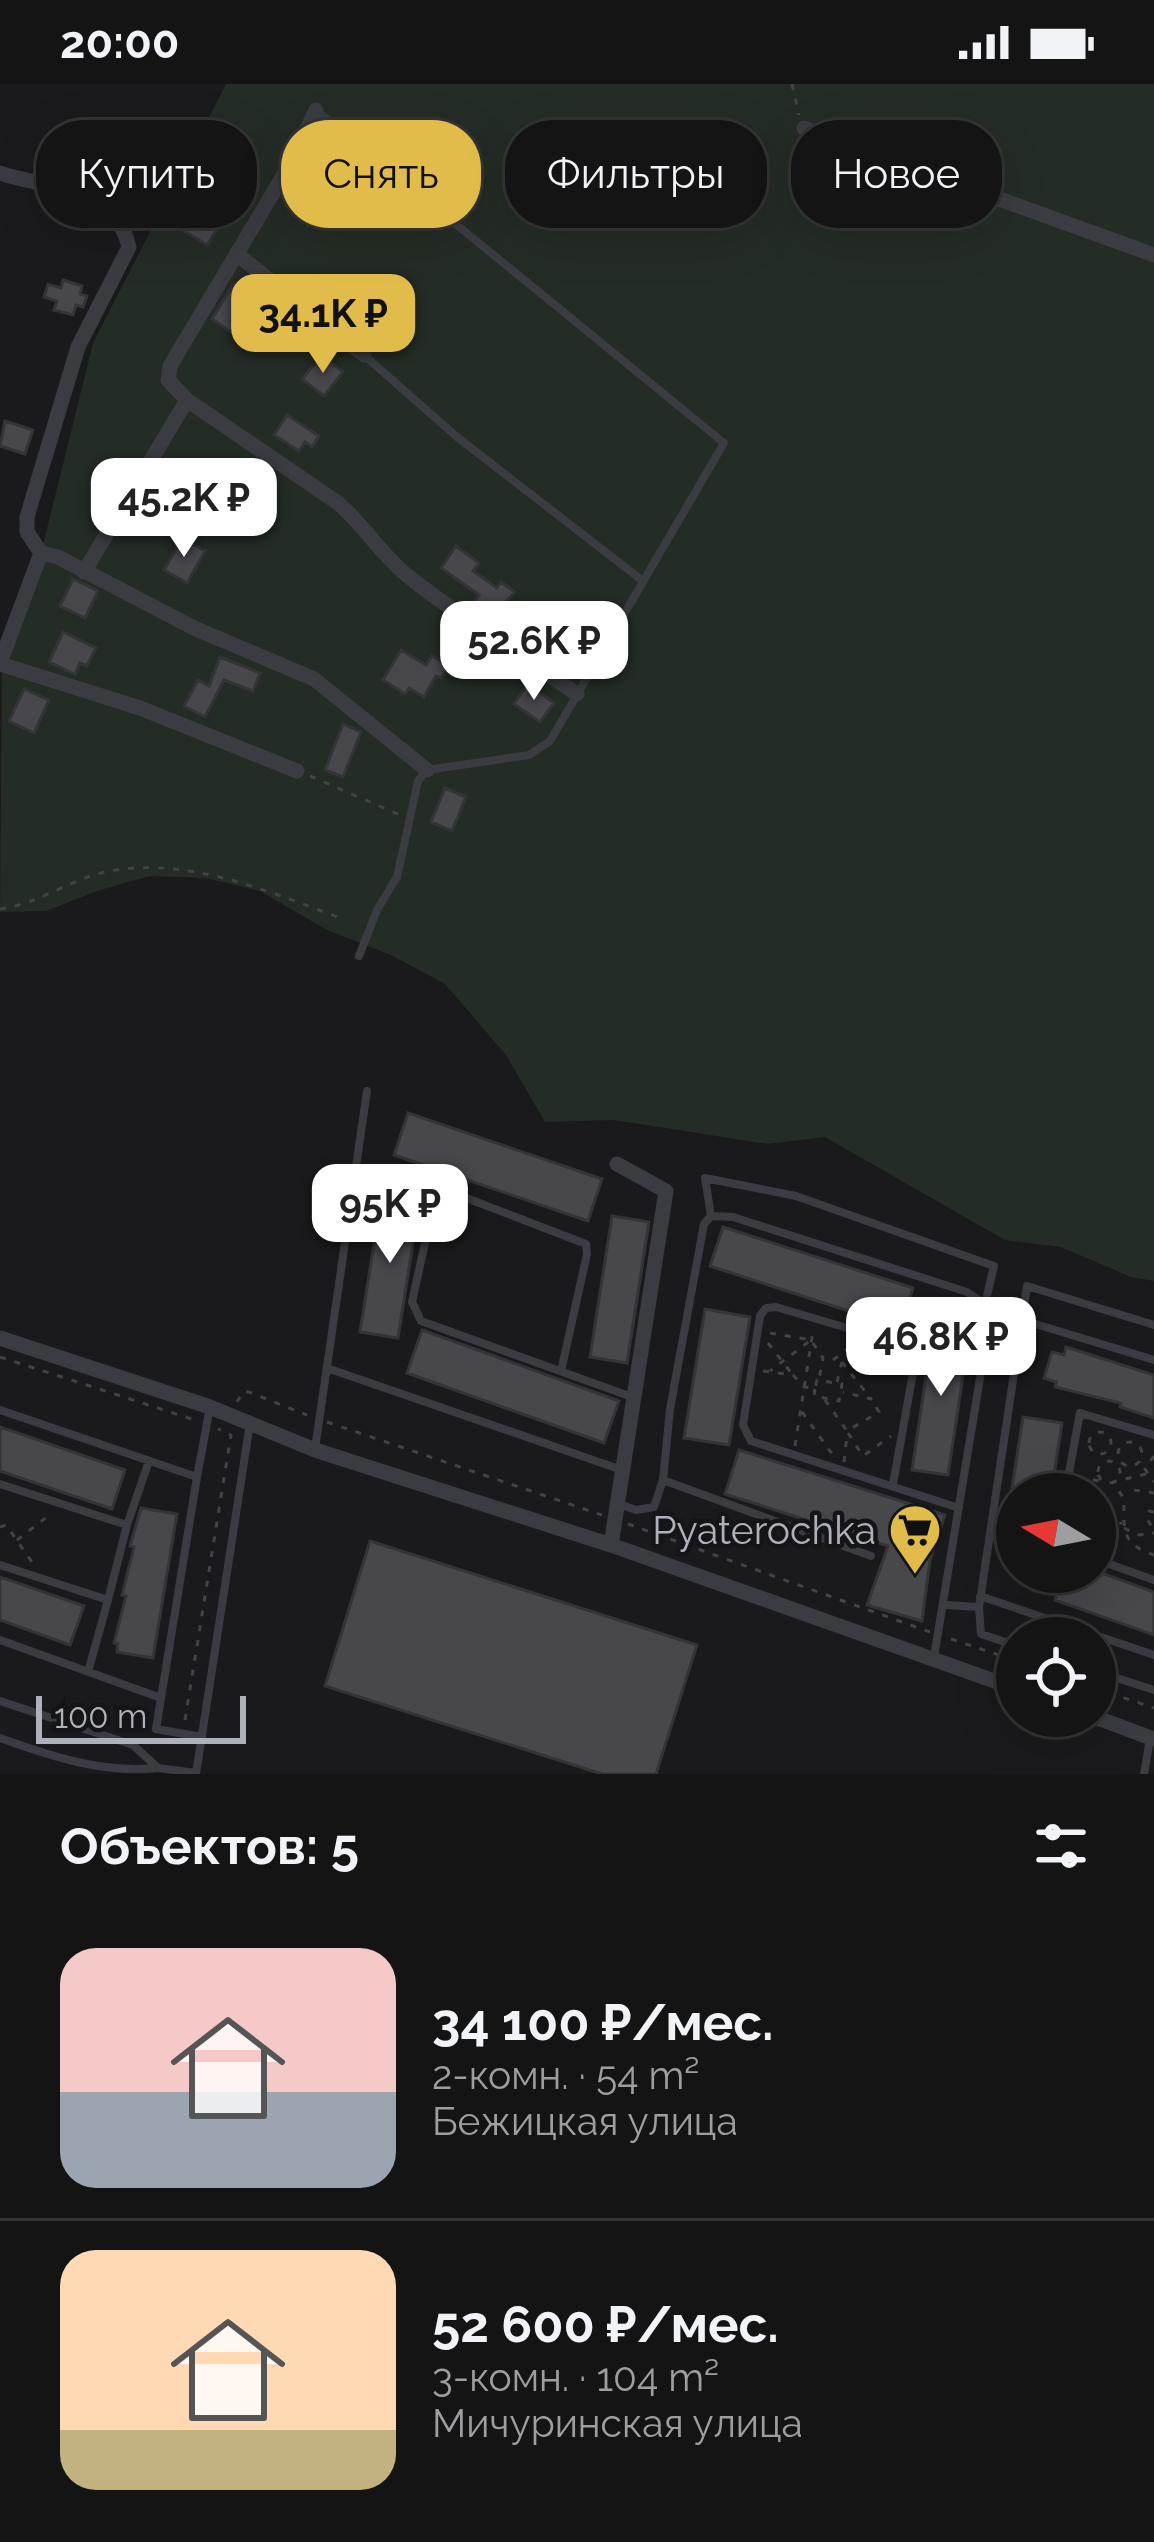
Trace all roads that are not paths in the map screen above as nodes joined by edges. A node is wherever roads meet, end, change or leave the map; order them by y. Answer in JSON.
{"nodes":[{"id":1,"x":316,"y":110,"type":"joint"},
{"id":2,"x":0,"y":172,"type":"edge"},
{"id":3,"x":1002,"y":200,"type":"edge"},
{"id":4,"x":238,"y":255,"type":"junction"},
{"id":5,"x":1154,"y":255,"type":"edge"},
{"id":6,"x":364,"y":355,"type":"joint"},
{"id":7,"x":187,"y":400,"type":"junction"},
{"id":8,"x":41,"y":553,"type":"junction"},
{"id":9,"x":84,"y":572,"type":"junction"},
{"id":10,"x":643,"y":581,"type":"junction"},
{"id":11,"x":0,"y":663,"type":"edge"},
{"id":12,"x":578,"y":694,"type":"junction"},
{"id":13,"x":427,"y":770,"type":"junction"},
{"id":14,"x":297,"y":771,"type":"road end"},
{"id":15,"x":359,"y":956,"type":"dead end"},
{"id":16,"x":367,"y":1091,"type":"dead end"},
{"id":17,"x":617,"y":1164,"type":"dead end"},
{"id":18,"x":711,"y":1216,"type":"junction"},
{"id":19,"x":985,"y":1304,"type":"junction"},
{"id":20,"x":1022,"y":1320,"type":"junction"},
{"id":21,"x":1154,"y":1325,"type":"edge"},
{"id":22,"x":0,"y":1338,"type":"edge"},
{"id":23,"x":1154,"y":1360,"type":"edge"},
{"id":24,"x":328,"y":1367,"type":"junction"},
{"id":25,"x":561,"y":1372,"type":"junction"},
{"id":26,"x":632,"y":1397,"type":"junction"},
{"id":27,"x":0,"y":1410,"type":"edge"},
{"id":28,"x":208,"y":1416,"type":"junction"},
{"id":29,"x":242,"y":1419,"type":"junction"},
{"id":30,"x":1154,"y":1435,"type":"edge"},
{"id":31,"x":315,"y":1450,"type":"junction"},
{"id":32,"x":149,"y":1461,"type":"junction"},
{"id":33,"x":623,"y":1470,"type":"junction"},
{"id":34,"x":1069,"y":1473,"type":"edge"},
{"id":35,"x":196,"y":1477,"type":"junction"},
{"id":36,"x":663,"y":1480,"type":"junction"},
{"id":37,"x":0,"y":1484,"type":"edge"},
{"id":38,"x":893,"y":1484,"type":"junction"},
{"id":39,"x":959,"y":1508,"type":"junction"},
{"id":40,"x":618,"y":1512,"type":"junction"},
{"id":41,"x":127,"y":1525,"type":"junction"},
{"id":42,"x":611,"y":1545,"type":"junction"},
{"id":43,"x":871,"y":1556,"type":"dead end"},
{"id":44,"x":0,"y":1565,"type":"edge"},
{"id":45,"x":1116,"y":1565,"type":"edge"},
{"id":46,"x":1154,"y":1580,"type":"edge"},
{"id":47,"x":980,"y":1596,"type":"junction"},
{"id":48,"x":108,"y":1600,"type":"junction"},
{"id":49,"x":945,"y":1605,"type":"junction"},
{"id":50,"x":979,"y":1607,"type":"junction"},
{"id":51,"x":996,"y":1639,"type":"edge"},
{"id":52,"x":0,"y":1640,"type":"edge"},
{"id":53,"x":1154,"y":1654,"type":"edge"},
{"id":54,"x":934,"y":1658,"type":"junction"},
{"id":55,"x":88,"y":1672,"type":"junction"},
{"id":56,"x":1116,"y":1678,"type":"edge"},
{"id":57,"x":996,"y":1681,"type":"edge"},
{"id":58,"x":1154,"y":1690,"type":"edge"},
{"id":59,"x":161,"y":1699,"type":"junction"},
{"id":60,"x":0,"y":1701,"type":"edge"},
{"id":61,"x":1116,"y":1725,"type":"edge"},
{"id":62,"x":0,"y":1738,"type":"edge"},
{"id":63,"x":202,"y":1738,"type":"junction"},
{"id":64,"x":1152,"y":1738,"type":"edge"},
{"id":65,"x":158,"y":1768,"type":"junction"},
{"id":66,"x":196,"y":1774,"type":"edge"},
{"id":67,"x":1144,"y":1774,"type":"edge"}],
"edges":[{"from":1,"to":4,"type":"street"},
{"from":1,"to":10,"type":"lane"},
{"from":2,"to":8,"type":"street"},
{"from":3,"to":5,"type":"street"},
{"from":4,"to":6,"type":"street"},
{"from":4,"to":7,"type":"street"},
{"from":6,"to":10,"type":"lane"},
{"from":7,"to":9,"type":"street"},
{"from":7,"to":12,"type":"street"},
{"from":8,"to":9,"type":"street"},
{"from":8,"to":11,"type":"street"},
{"from":9,"to":13,"type":"street"},
{"from":10,"to":12,"type":"lane"},
{"from":11,"to":14,"type":"street"},
{"from":12,"to":13,"type":"lane"},
{"from":13,"to":15,"type":"lane"},
{"from":16,"to":24,"type":"lane"},
{"from":17,"to":26,"type":"street"},
{"from":18,"to":19,"type":"lane"},
{"from":18,"to":19,"type":"lane"},
{"from":18,"to":36,"type":"lane"},
{"from":19,"to":39,"type":"lane"},
{"from":20,"to":21,"type":"lane"},
{"from":20,"to":23,"type":"lane"},
{"from":20,"to":47,"type":"lane"},
{"from":22,"to":28,"type":"street"},
{"from":24,"to":31,"type":"lane"},
{"from":24,"to":33,"type":"lane"},
{"from":25,"to":25,"type":"lane"},
{"from":25,"to":26,"type":"lane"},
{"from":26,"to":33,"type":"street"},
{"from":27,"to":32,"type":"lane"},
{"from":28,"to":29,"type":"street"},
{"from":28,"to":35,"type":"lane"},
{"from":29,"to":31,"type":"street"},
{"from":29,"to":63,"type":"lane"},
{"from":30,"to":34,"type":"lane"},
{"from":31,"to":42,"type":"street"},
{"from":32,"to":35,"type":"lane"},
{"from":32,"to":41,"type":"lane"},
{"from":33,"to":40,"type":"street"},
{"from":35,"to":59,"type":"lane"},
{"from":36,"to":40,"type":"lane"},
{"from":36,"to":43,"type":"lane"},
{"from":37,"to":41,"type":"lane"},
{"from":38,"to":38,"type":"lane"},
{"from":38,"to":39,"type":"lane"},
{"from":39,"to":49,"type":"lane"},
{"from":40,"to":42,"type":"street"},
{"from":41,"to":48,"type":"lane"},
{"from":42,"to":54,"type":"street"},
{"from":44,"to":48,"type":"lane"},
{"from":45,"to":46,"type":"lane"},
{"from":47,"to":50,"type":"lane"},
{"from":47,"to":53,"type":"lane"},
{"from":48,"to":55,"type":"lane"},
{"from":49,"to":50,"type":"lane"},
{"from":49,"to":54,"type":"lane"},
{"from":50,"to":51,"type":"lane"},
{"from":52,"to":55,"type":"lane"},
{"from":54,"to":57,"type":"street"},
{"from":55,"to":59,"type":"lane"},
{"from":56,"to":58,"type":"lane"},
{"from":59,"to":63,"type":"lane"},
{"from":60,"to":65,"type":"lane"},
{"from":61,"to":64,"type":"street"},
{"from":62,"to":65,"type":"lane"},
{"from":63,"to":66,"type":"lane"},
{"from":64,"to":67,"type":"lane"},
{"from":65,"to":66,"type":"lane"}]}
